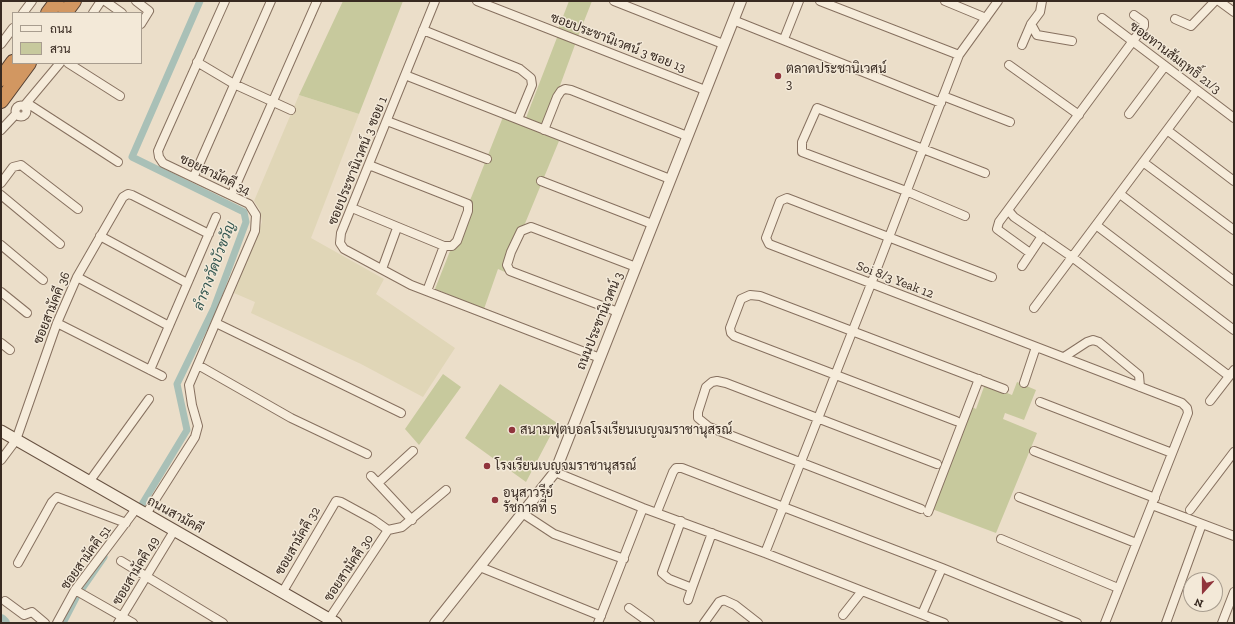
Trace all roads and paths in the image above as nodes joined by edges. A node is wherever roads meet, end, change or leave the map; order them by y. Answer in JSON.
{"nodes":[{"id":1,"x":32,"y":1,"type":"edge"},
{"id":2,"x":57,"y":1,"type":"edge"},
{"id":3,"x":74,"y":1,"type":"edge"},
{"id":4,"x":101,"y":1,"type":"edge"},
{"id":5,"x":105,"y":1,"type":"edge"},
{"id":6,"x":136,"y":1,"type":"edge"},
{"id":7,"x":225,"y":1,"type":"edge"},
{"id":8,"x":271,"y":1,"type":"edge"},
{"id":9,"x":317,"y":1,"type":"edge"},
{"id":10,"x":435,"y":1,"type":"edge"},
{"id":11,"x":477,"y":1,"type":"edge"},
{"id":12,"x":614,"y":1,"type":"edge"},
{"id":13,"x":741,"y":1,"type":"edge"},
{"id":14,"x":799,"y":1,"type":"edge"},
{"id":15,"x":820,"y":1,"type":"edge"},
{"id":16,"x":945,"y":1,"type":"edge"},
{"id":17,"x":998,"y":1,"type":"edge"},
{"id":18,"x":1042,"y":1,"type":"edge"},
{"id":19,"x":1214,"y":1,"type":"edge"},
{"id":20,"x":1219,"y":1,"type":"edge"},
{"id":21,"x":24,"y":12,"type":"edge"},
{"id":22,"x":49,"y":12,"type":"edge"},
{"id":23,"x":66,"y":12,"type":"edge"},
{"id":24,"x":94,"y":12,"type":"edge"},
{"id":25,"x":121,"y":12,"type":"edge"},
{"id":26,"x":1234,"y":12,"type":"edge"},
{"id":27,"x":1134,"y":15,"type":"dead end"},
{"id":28,"x":986,"y":18,"type":"junction"},
{"id":29,"x":1102,"y":18,"type":"dead end"},
{"id":30,"x":1175,"y":19,"type":"dead end"},
{"id":31,"x":733,"y":20,"type":"junction"},
{"id":32,"x":142,"y":22,"type":"edge"},
{"id":33,"x":1031,"y":24,"type":"junction"},
{"id":34,"x":12,"y":29,"type":"edge"},
{"id":35,"x":423,"y":30,"type":"junction"},
{"id":36,"x":784,"y":39,"type":"junction"},
{"id":37,"x":1072,"y":42,"type":"dead end"},
{"id":38,"x":1132,"y":42,"type":"junction"},
{"id":39,"x":1,"y":44,"type":"edge"},
{"id":40,"x":723,"y":44,"type":"junction"},
{"id":41,"x":1022,"y":45,"type":"dead end"},
{"id":42,"x":959,"y":55,"type":"junction"},
{"id":43,"x":197,"y":62,"type":"junction"},
{"id":44,"x":12,"y":63,"type":"edge"},
{"id":45,"x":28,"y":64,"type":"edge"},
{"id":46,"x":59,"y":64,"type":"edge"},
{"id":47,"x":70,"y":64,"type":"edge"},
{"id":48,"x":1009,"y":65,"type":"dead end"},
{"id":49,"x":1165,"y":66,"type":"junction"},
{"id":50,"x":405,"y":75,"type":"junction"},
{"id":51,"x":1,"y":79,"type":"edge"},
{"id":52,"x":234,"y":84,"type":"junction"},
{"id":53,"x":705,"y":90,"type":"junction"},
{"id":54,"x":1197,"y":90,"type":"junction"},
{"id":55,"x":120,"y":96,"type":"dead end"},
{"id":56,"x":942,"y":99,"type":"junction"},
{"id":57,"x":1,"y":100,"type":"edge"},
{"id":58,"x":273,"y":102,"type":"junction"},
{"id":59,"x":26,"y":105,"type":"junction"},
{"id":60,"x":291,"y":110,"type":"dead end"},
{"id":61,"x":1129,"y":114,"type":"dead end"},
{"id":62,"x":1079,"y":115,"type":"junction"},
{"id":63,"x":1234,"y":118,"type":"edge"},
{"id":64,"x":518,"y":119,"type":"junction"},
{"id":65,"x":387,"y":120,"type":"junction"},
{"id":66,"x":1010,"y":122,"type":"dead end"},
{"id":67,"x":1,"y":130,"type":"edge"},
{"id":68,"x":544,"y":130,"type":"junction"},
{"id":69,"x":1167,"y":130,"type":"junction"},
{"id":70,"x":687,"y":136,"type":"junction"},
{"id":71,"x":923,"y":148,"type":"junction"},
{"id":72,"x":487,"y":159,"type":"dead end"},
{"id":73,"x":118,"y":162,"type":"dead end"},
{"id":74,"x":1143,"y":162,"type":"junction"},
{"id":75,"x":369,"y":165,"type":"junction"},
{"id":76,"x":985,"y":173,"type":"dead end"},
{"id":77,"x":194,"y":176,"type":"junction"},
{"id":78,"x":670,"y":179,"type":"junction"},
{"id":79,"x":541,"y":181,"type":"dead end"},
{"id":80,"x":1234,"y":181,"type":"edge"},
{"id":81,"x":1,"y":183,"type":"edge"},
{"id":82,"x":906,"y":191,"type":"junction"},
{"id":83,"x":232,"y":194,"type":"junction"},
{"id":84,"x":1120,"y":194,"type":"junction"},
{"id":85,"x":1,"y":195,"type":"edge"},
{"id":86,"x":352,"y":208,"type":"junction"},
{"id":87,"x":78,"y":209,"type":"dead end"},
{"id":88,"x":1008,"y":210,"type":"junction"},
{"id":89,"x":965,"y":216,"type":"dead end"},
{"id":90,"x":216,"y":217,"type":"dead end"},
{"id":91,"x":652,"y":224,"type":"junction"},
{"id":92,"x":1096,"y":225,"type":"junction"},
{"id":93,"x":397,"y":228,"type":"junction"},
{"id":94,"x":1234,"y":230,"type":"edge"},
{"id":95,"x":209,"y":234,"type":"junction"},
{"id":96,"x":100,"y":236,"type":"junction"},
{"id":97,"x":1042,"y":236,"type":"junction"},
{"id":98,"x":889,"y":238,"type":"junction"},
{"id":99,"x":60,"y":244,"type":"dead end"},
{"id":100,"x":1,"y":245,"type":"edge"},
{"id":101,"x":444,"y":246,"type":"junction"},
{"id":102,"x":1030,"y":253,"type":"junction"},
{"id":103,"x":1072,"y":257,"type":"junction"},
{"id":104,"x":1022,"y":266,"type":"dead end"},
{"id":105,"x":636,"y":267,"type":"junction"},
{"id":106,"x":382,"y":269,"type":"junction"},
{"id":107,"x":77,"y":276,"type":"junction"},
{"id":108,"x":992,"y":277,"type":"dead end"},
{"id":109,"x":43,"y":280,"type":"dead end"},
{"id":110,"x":1234,"y":281,"type":"edge"},
{"id":111,"x":187,"y":283,"type":"junction"},
{"id":112,"x":871,"y":284,"type":"junction"},
{"id":113,"x":427,"y":291,"type":"junction"},
{"id":114,"x":1,"y":292,"type":"edge"},
{"id":115,"x":1034,"y":308,"type":"dead end"},
{"id":116,"x":618,"y":312,"type":"junction"},
{"id":117,"x":27,"y":313,"type":"dead end"},
{"id":118,"x":57,"y":323,"type":"junction"},
{"id":119,"x":216,"y":323,"type":"junction"},
{"id":120,"x":168,"y":326,"type":"junction"},
{"id":121,"x":1234,"y":330,"type":"edge"},
{"id":122,"x":852,"y":332,"type":"junction"},
{"id":123,"x":1,"y":343,"type":"edge"},
{"id":124,"x":1036,"y":347,"type":"junction"},
{"id":125,"x":10,"y":350,"type":"dead end"},
{"id":126,"x":1064,"y":357,"type":"junction"},
{"id":127,"x":600,"y":358,"type":"junction"},
{"id":128,"x":198,"y":365,"type":"junction"},
{"id":129,"x":150,"y":370,"type":"junction"},
{"id":130,"x":1232,"y":373,"type":"edge"},
{"id":131,"x":162,"y":376,"type":"dead end"},
{"id":132,"x":835,"y":376,"type":"junction"},
{"id":133,"x":979,"y":379,"type":"junction"},
{"id":134,"x":1024,"y":383,"type":"dead end"},
{"id":135,"x":1140,"y":387,"type":"junction"},
{"id":136,"x":1004,"y":389,"type":"dead end"},
{"id":137,"x":149,"y":399,"type":"dead end"},
{"id":138,"x":1210,"y":401,"type":"dead end"},
{"id":139,"x":1040,"y":402,"type":"dead end"},
{"id":140,"x":401,"y":413,"type":"dead end"},
{"id":141,"x":818,"y":419,"type":"junction"},
{"id":142,"x":956,"y":420,"type":"dead end"},
{"id":143,"x":1,"y":431,"type":"edge"},
{"id":144,"x":16,"y":440,"type":"junction"},
{"id":145,"x":413,"y":451,"type":"dead end"},
{"id":146,"x":1034,"y":451,"type":"dead end"},
{"id":147,"x":1234,"y":452,"type":"edge"},
{"id":148,"x":1172,"y":453,"type":"junction"},
{"id":149,"x":367,"y":454,"type":"dead end"},
{"id":150,"x":1,"y":460,"type":"edge"},
{"id":151,"x":801,"y":463,"type":"junction"},
{"id":152,"x":936,"y":464,"type":"dead end"},
{"id":153,"x":555,"y":472,"type":"junction"},
{"id":154,"x":371,"y":476,"type":"dead end"},
{"id":155,"x":89,"y":482,"type":"junction"},
{"id":156,"x":378,"y":483,"type":"junction"},
{"id":157,"x":446,"y":490,"type":"dead end"},
{"id":158,"x":1019,"y":497,"type":"dead end"},
{"id":159,"x":1153,"y":502,"type":"junction"},
{"id":160,"x":783,"y":507,"type":"junction"},
{"id":161,"x":643,"y":508,"type":"junction"},
{"id":162,"x":136,"y":509,"type":"junction"},
{"id":163,"x":1190,"y":510,"type":"dead end"},
{"id":164,"x":657,"y":512,"type":"junction"},
{"id":165,"x":522,"y":513,"type":"junction"},
{"id":166,"x":146,"y":514,"type":"junction"},
{"id":167,"x":412,"y":520,"type":"junction"},
{"id":168,"x":682,"y":521,"type":"junction"},
{"id":169,"x":126,"y":523,"type":"junction"},
{"id":170,"x":1202,"y":524,"type":"junction"},
{"id":171,"x":388,"y":530,"type":"junction"},
{"id":172,"x":174,"y":531,"type":"junction"},
{"id":173,"x":712,"y":533,"type":"junction"},
{"id":174,"x":1233,"y":534,"type":"edge"},
{"id":175,"x":1001,"y":539,"type":"dead end"},
{"id":176,"x":1136,"y":543,"type":"junction"},
{"id":177,"x":765,"y":553,"type":"junction"},
{"id":178,"x":624,"y":559,"type":"junction"},
{"id":179,"x":121,"y":561,"type":"dead end"},
{"id":180,"x":18,"y":563,"type":"dead end"},
{"id":181,"x":480,"y":567,"type":"junction"},
{"id":182,"x":942,"y":568,"type":"junction"},
{"id":183,"x":147,"y":577,"type":"junction"},
{"id":184,"x":692,"y":588,"type":"junction"},
{"id":185,"x":1118,"y":588,"type":"junction"},
{"id":186,"x":78,"y":591,"type":"junction"},
{"id":187,"x":862,"y":591,"type":"junction"},
{"id":188,"x":1234,"y":592,"type":"edge"},
{"id":189,"x":282,"y":593,"type":"junction"},
{"id":190,"x":688,"y":600,"type":"dead end"},
{"id":191,"x":4,"y":601,"type":"dead end"},
{"id":192,"x":629,"y":608,"type":"dead end"},
{"id":193,"x":922,"y":614,"type":"junction"},
{"id":194,"x":843,"y":615,"type":"dead end"},
{"id":195,"x":599,"y":619,"type":"edge"},
{"id":196,"x":120,"y":620,"type":"edge"},
{"id":197,"x":333,"y":621,"type":"edge"},
{"id":198,"x":46,"y":623,"type":"edge"},
{"id":199,"x":57,"y":623,"type":"edge"},
{"id":200,"x":133,"y":623,"type":"edge"},
{"id":201,"x":223,"y":623,"type":"edge"},
{"id":202,"x":435,"y":623,"type":"edge"},
{"id":203,"x":650,"y":623,"type":"edge"},
{"id":204,"x":704,"y":623,"type":"edge"},
{"id":205,"x":758,"y":623,"type":"edge"},
{"id":206,"x":944,"y":623,"type":"edge"},
{"id":207,"x":1077,"y":623,"type":"edge"},
{"id":208,"x":1105,"y":623,"type":"edge"},
{"id":209,"x":1166,"y":623,"type":"edge"},
{"id":210,"x":1222,"y":623,"type":"edge"}],
"edges":[{"from":1,"to":21,"type":"street"},
{"from":2,"to":22,"type":"highway"},
{"from":3,"to":23,"type":"highway"},
{"from":4,"to":24,"type":"street"},
{"from":5,"to":25,"type":"street"},
{"from":6,"to":32,"type":"street"},
{"from":7,"to":43,"type":"street"},
{"from":8,"to":52,"type":"street"},
{"from":9,"to":58,"type":"street"},
{"from":10,"to":35,"type":"street","name":"ซอยประชานิเวศน์ 3 ซอย 1"},
{"from":11,"to":53,"type":"street","name":"ซอยประชานิเวศน์ 3 ซอย 13"},
{"from":12,"to":40,"type":"street"},
{"from":13,"to":31,"type":"street","name":"ถนนประชานิเวศน์ 3"},
{"from":14,"to":36,"type":"street"},
{"from":15,"to":42,"type":"street"},
{"from":16,"to":28,"type":"street"},
{"from":17,"to":28,"type":"street"},
{"from":18,"to":33,"type":"street"},
{"from":19,"to":30,"type":"street"},
{"from":20,"to":26,"type":"street"},
{"from":27,"to":38,"type":"street"},
{"from":28,"to":42,"type":"street"},
{"from":29,"to":38,"type":"street","name":"ซอยทานสัมฤทธิ์ 21/3"},
{"from":31,"to":36,"type":"street"},
{"from":31,"to":40,"type":"street","name":"ถนนประชานิเวศน์ 3"},
{"from":33,"to":37,"type":"street"},
{"from":33,"to":41,"type":"street"},
{"from":34,"to":39,"type":"street"},
{"from":35,"to":50,"type":"street","name":"ซอยประชานิเวศน์ 3 ซอย 1"},
{"from":35,"to":64,"type":"street"},
{"from":36,"to":56,"type":"street"},
{"from":38,"to":49,"type":"street","name":"ซอยทานสัมฤทธิ์ 21/3"},
{"from":38,"to":62,"type":"street"},
{"from":40,"to":53,"type":"street","name":"ถนนประชานิเวศน์ 3"},
{"from":42,"to":56,"type":"street"},
{"from":43,"to":52,"type":"street"},
{"from":43,"to":77,"type":"street","name":"ซอยสามัคคี 34"},
{"from":44,"to":51,"type":"highway"},
{"from":45,"to":57,"type":"highway"},
{"from":46,"to":59,"type":"street"},
{"from":47,"to":55,"type":"street"},
{"from":48,"to":62,"type":"street"},
{"from":49,"to":54,"type":"street","name":"ซอยทานสัมฤทธิ์ 21/3"},
{"from":49,"to":61,"type":"street"},
{"from":50,"to":64,"type":"street"},
{"from":50,"to":65,"type":"street","name":"ซอยประชานิเวศน์ 3 ซอย 1"},
{"from":52,"to":58,"type":"street"},
{"from":52,"to":77,"type":"street"},
{"from":53,"to":70,"type":"street","name":"ถนนประชานิเวศน์ 3"},
{"from":54,"to":63,"type":"street","name":"ซอยทานสัมฤทธิ์ 21/3"},
{"from":54,"to":69,"type":"street"},
{"from":56,"to":66,"type":"street"},
{"from":56,"to":71,"type":"street"},
{"from":58,"to":60,"type":"street"},
{"from":58,"to":83,"type":"street"},
{"from":59,"to":67,"type":"street"},
{"from":59,"to":73,"type":"street"},
{"from":62,"to":88,"type":"street"},
{"from":64,"to":68,"type":"street"},
{"from":65,"to":72,"type":"street"},
{"from":65,"to":75,"type":"street","name":"ซอยประชานิเวศน์ 3 ซอย 1"},
{"from":68,"to":70,"type":"street"},
{"from":68,"to":78,"type":"street"},
{"from":69,"to":74,"type":"street"},
{"from":69,"to":80,"type":"street"},
{"from":70,"to":78,"type":"street","name":"ถนนประชานิเวศน์ 3"},
{"from":71,"to":76,"type":"street"},
{"from":71,"to":82,"type":"street"},
{"from":71,"to":82,"type":"street"},
{"from":74,"to":84,"type":"street"},
{"from":74,"to":94,"type":"street"},
{"from":75,"to":86,"type":"street","name":"ซอยประชานิเวศน์ 3 ซอย 1"},
{"from":75,"to":101,"type":"street"},
{"from":77,"to":83,"type":"street","name":"ซอยสามัคคี 34"},
{"from":78,"to":91,"type":"street","name":"ถนนประชานิเวศน์ 3"},
{"from":79,"to":91,"type":"street"},
{"from":81,"to":87,"type":"street"},
{"from":82,"to":89,"type":"street"},
{"from":82,"to":98,"type":"street"},
{"from":83,"to":119,"type":"street","name":"ซอยสามัคคี 34"},
{"from":84,"to":92,"type":"street"},
{"from":84,"to":110,"type":"street"},
{"from":85,"to":99,"type":"street"},
{"from":86,"to":93,"type":"street"},
{"from":86,"to":106,"type":"street","name":"ซอยประชานิเวศน์ 3 ซอย 1"},
{"from":88,"to":97,"type":"street"},
{"from":88,"to":102,"type":"street"},
{"from":90,"to":95,"type":"street"},
{"from":91,"to":105,"type":"street","name":"ถนนประชานิเวศน์ 3"},
{"from":92,"to":103,"type":"street"},
{"from":92,"to":121,"type":"street"},
{"from":93,"to":101,"type":"street"},
{"from":93,"to":106,"type":"street"},
{"from":95,"to":96,"type":"street","name":"ซอยสามัคคี 36"},
{"from":95,"to":111,"type":"street"},
{"from":96,"to":107,"type":"street","name":"ซอยสามัคคี 36"},
{"from":96,"to":111,"type":"street"},
{"from":97,"to":102,"type":"street"},
{"from":97,"to":103,"type":"street"},
{"from":98,"to":108,"type":"street"},
{"from":98,"to":112,"type":"street"},
{"from":98,"to":112,"type":"street","name":"Soi 8/3 Yeak 12"},
{"from":100,"to":109,"type":"street"},
{"from":101,"to":113,"type":"street"},
{"from":102,"to":104,"type":"street"},
{"from":103,"to":115,"type":"street"},
{"from":103,"to":130,"type":"street"},
{"from":105,"to":116,"type":"street","name":"ถนนประชานิเวศน์ 3"},
{"from":105,"to":116,"type":"street"},
{"from":106,"to":113,"type":"street","name":"ซอยประชานิเวศน์ 3 ซอย 1"},
{"from":107,"to":118,"type":"street","name":"ซอยสามัคคี 36"},
{"from":107,"to":120,"type":"street"},
{"from":111,"to":120,"type":"street"},
{"from":112,"to":122,"type":"street"},
{"from":112,"to":124,"type":"street","name":"Soi 8/3 Yeak 12"},
{"from":113,"to":127,"type":"street","name":"ซอยประชานิเวศน์ 3 ซอย 1"},
{"from":114,"to":117,"type":"street"},
{"from":116,"to":127,"type":"street","name":"ถนนประชานิเวศน์ 3"},
{"from":118,"to":129,"type":"street"},
{"from":118,"to":144,"type":"street","name":"ซอยสามัคคี 36"},
{"from":119,"to":128,"type":"street","name":"ซอยสามัคคี 34"},
{"from":119,"to":140,"type":"street"},
{"from":120,"to":129,"type":"street"},
{"from":122,"to":132,"type":"street"},
{"from":122,"to":132,"type":"street"},
{"from":122,"to":133,"type":"street"},
{"from":123,"to":125,"type":"street"},
{"from":124,"to":126,"type":"street","name":"Soi 8/3 Yeak 12"},
{"from":124,"to":134,"type":"street"},
{"from":126,"to":135,"type":"street","name":"Soi 8/3 Yeak 12"},
{"from":126,"to":135,"type":"street"},
{"from":127,"to":153,"type":"street","name":"ถนนประชานิเวศน์ 3"},
{"from":128,"to":149,"type":"street"},
{"from":128,"to":166,"type":"street","name":"ซอยสามัคคี 34"},
{"from":129,"to":131,"type":"street"},
{"from":130,"to":138,"type":"street"},
{"from":132,"to":141,"type":"street"},
{"from":132,"to":142,"type":"street"},
{"from":133,"to":136,"type":"street"},
{"from":133,"to":151,"type":"street"},
{"from":135,"to":148,"type":"street","name":"Soi 8/3 Yeak 12"},
{"from":137,"to":155,"type":"street"},
{"from":139,"to":148,"type":"street"},
{"from":141,"to":151,"type":"street"},
{"from":141,"to":151,"type":"street"},
{"from":141,"to":152,"type":"street"},
{"from":143,"to":144,"type":"main road","name":"ถนนสามัคคี"},
{"from":144,"to":150,"type":"street","name":"ซอยสามัคคี 36"},
{"from":144,"to":155,"type":"main road","name":"ถนนสามัคคี"},
{"from":145,"to":156,"type":"street"},
{"from":146,"to":159,"type":"street"},
{"from":147,"to":163,"type":"street"},
{"from":148,"to":159,"type":"street"},
{"from":151,"to":160,"type":"street"},
{"from":153,"to":161,"type":"street"},
{"from":153,"to":165,"type":"street","name":"ถนนประชานิเวศน์ 3"},
{"from":154,"to":156,"type":"street"},
{"from":155,"to":162,"type":"main road","name":"ถนนสามัคคี"},
{"from":156,"to":167,"type":"street"},
{"from":157,"to":167,"type":"street"},
{"from":158,"to":176,"type":"street"},
{"from":159,"to":170,"type":"street"},
{"from":159,"to":176,"type":"street"},
{"from":160,"to":164,"type":"street"},
{"from":160,"to":177,"type":"street"},
{"from":160,"to":182,"type":"street"},
{"from":161,"to":164,"type":"street"},
{"from":161,"to":178,"type":"street"},
{"from":162,"to":166,"type":"main road","name":"ถนนสามัคคี"},
{"from":162,"to":169,"type":"street","name":"ซอยสามัคคี 51"},
{"from":164,"to":168,"type":"street"},
{"from":165,"to":178,"type":"street"},
{"from":165,"to":181,"type":"street","name":"ถนนประชานิเวศน์ 3"},
{"from":166,"to":172,"type":"main road","name":"ถนนสามัคคี"},
{"from":167,"to":171,"type":"street"},
{"from":168,"to":173,"type":"street"},
{"from":168,"to":184,"type":"street"},
{"from":169,"to":180,"type":"street"},
{"from":169,"to":186,"type":"street","name":"ซอยสามัคคี 51"},
{"from":170,"to":174,"type":"street"},
{"from":170,"to":209,"type":"street"},
{"from":171,"to":189,"type":"street","name":"ซอยสามัคคี 32"},
{"from":171,"to":197,"type":"street","name":"ซอยสามัคคี 30"},
{"from":172,"to":183,"type":"street","name":"ซอยสามัคคี 49"},
{"from":172,"to":189,"type":"main road","name":"ถนนสามัคคี"},
{"from":173,"to":177,"type":"street"},
{"from":173,"to":184,"type":"street"},
{"from":175,"to":185,"type":"street"},
{"from":176,"to":185,"type":"street"},
{"from":177,"to":187,"type":"street"},
{"from":178,"to":195,"type":"street"},
{"from":179,"to":183,"type":"street"},
{"from":181,"to":195,"type":"street"},
{"from":181,"to":202,"type":"street","name":"ถนนประชานิเวศน์ 3"},
{"from":182,"to":193,"type":"street"},
{"from":182,"to":207,"type":"street"},
{"from":183,"to":196,"type":"street","name":"ซอยสามัคคี 49"},
{"from":183,"to":201,"type":"street"},
{"from":184,"to":190,"type":"street"},
{"from":185,"to":208,"type":"street"},
{"from":186,"to":196,"type":"street"},
{"from":186,"to":199,"type":"street","name":"ซอยสามัคคี 51"},
{"from":187,"to":193,"type":"street"},
{"from":187,"to":194,"type":"street"},
{"from":188,"to":210,"type":"street"},
{"from":189,"to":197,"type":"main road","name":"ถนนสามัคคี"},
{"from":191,"to":198,"type":"street"},
{"from":192,"to":203,"type":"street"},
{"from":193,"to":206,"type":"street"},
{"from":196,"to":200,"type":"street"},
{"from":204,"to":205,"type":"street"}]}
